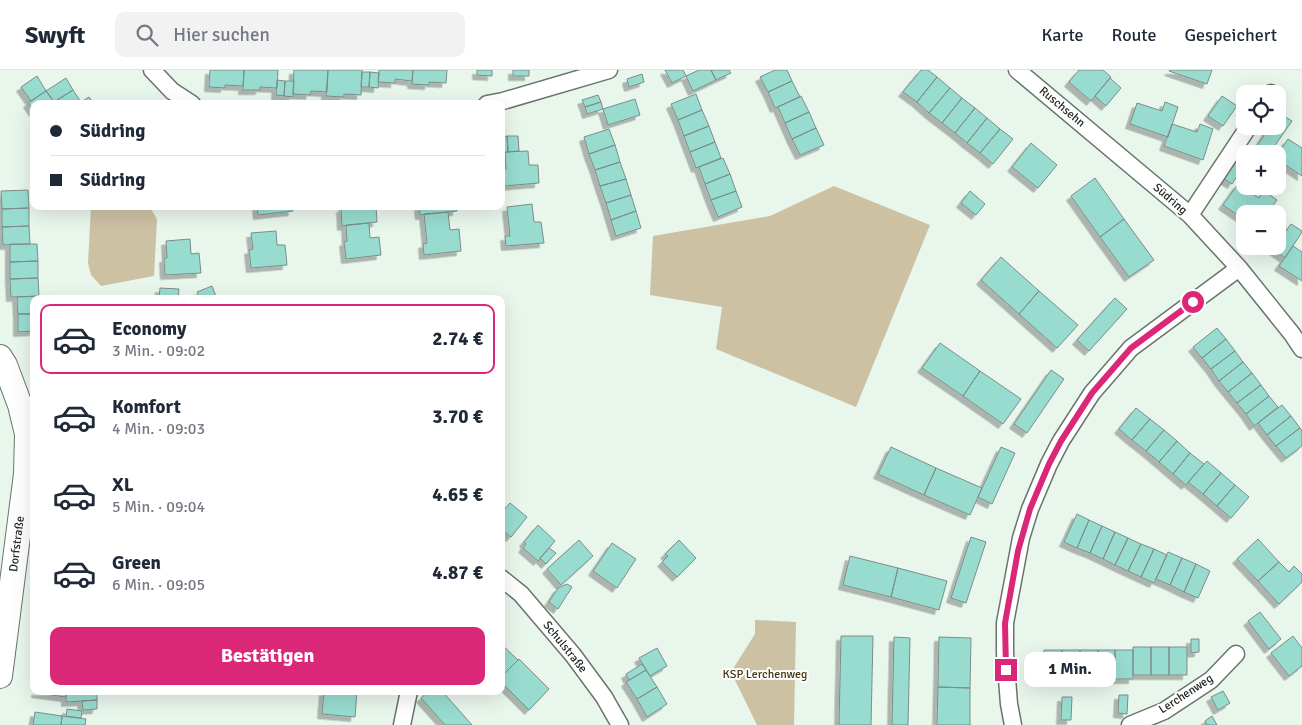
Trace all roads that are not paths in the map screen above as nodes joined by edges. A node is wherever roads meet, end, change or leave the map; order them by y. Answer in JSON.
{"nodes":[{"id":1,"x":152,"y":70,"type":"edge"},
{"id":2,"x":608,"y":70,"type":"edge"},
{"id":3,"x":1026,"y":73,"type":"edge"},
{"id":4,"x":186,"y":100,"type":"edge"},
{"id":5,"x":505,"y":100,"type":"edge"},
{"id":6,"x":1096,"y":135,"type":"joint"},
{"id":7,"x":1243,"y":135,"type":"edge"},
{"id":8,"x":1190,"y":215,"type":"junction"},
{"id":9,"x":1239,"y":268,"type":"junction"},
{"id":10,"x":1297,"y":330,"type":"edge"},
{"id":11,"x":1302,"y":349,"type":"edge"},
{"id":12,"x":0,"y":356,"type":"edge"},
{"id":13,"x":27,"y":404,"type":"edge"},
{"id":14,"x":505,"y":581,"type":"edge"},
{"id":15,"x":1236,"y":654,"type":"dead end"},
{"id":16,"x":0,"y":676,"type":"edge"},
{"id":17,"x":408,"y":695,"type":"edge"},
{"id":18,"x":402,"y":725,"type":"edge"},
{"id":19,"x":620,"y":725,"type":"edge"},
{"id":20,"x":1013,"y":725,"type":"edge"},
{"id":21,"x":1130,"y":725,"type":"edge"}],
"edges":[{"from":1,"to":4,"type":"street"},
{"from":2,"to":5,"type":"street"},
{"from":3,"to":6,"type":"street","name":"Ruschsehn"},
{"from":6,"to":8,"type":"street","name":"Südring"},
{"from":7,"to":8,"type":"street"},
{"from":8,"to":9,"type":"street","name":"Südring"},
{"from":9,"to":10,"type":"street","name":"Südring"},
{"from":9,"to":20,"type":"street"},
{"from":10,"to":11,"type":"street","name":"Südring"},
{"from":12,"to":13,"type":"street","name":"Dorfstraße"},
{"from":13,"to":16,"type":"street","name":"Dorfstraße"},
{"from":14,"to":19,"type":"street","name":"Schulstraße"},
{"from":15,"to":21,"type":"street","name":"Lerchenweg"},
{"from":17,"to":18,"type":"street"}]}
